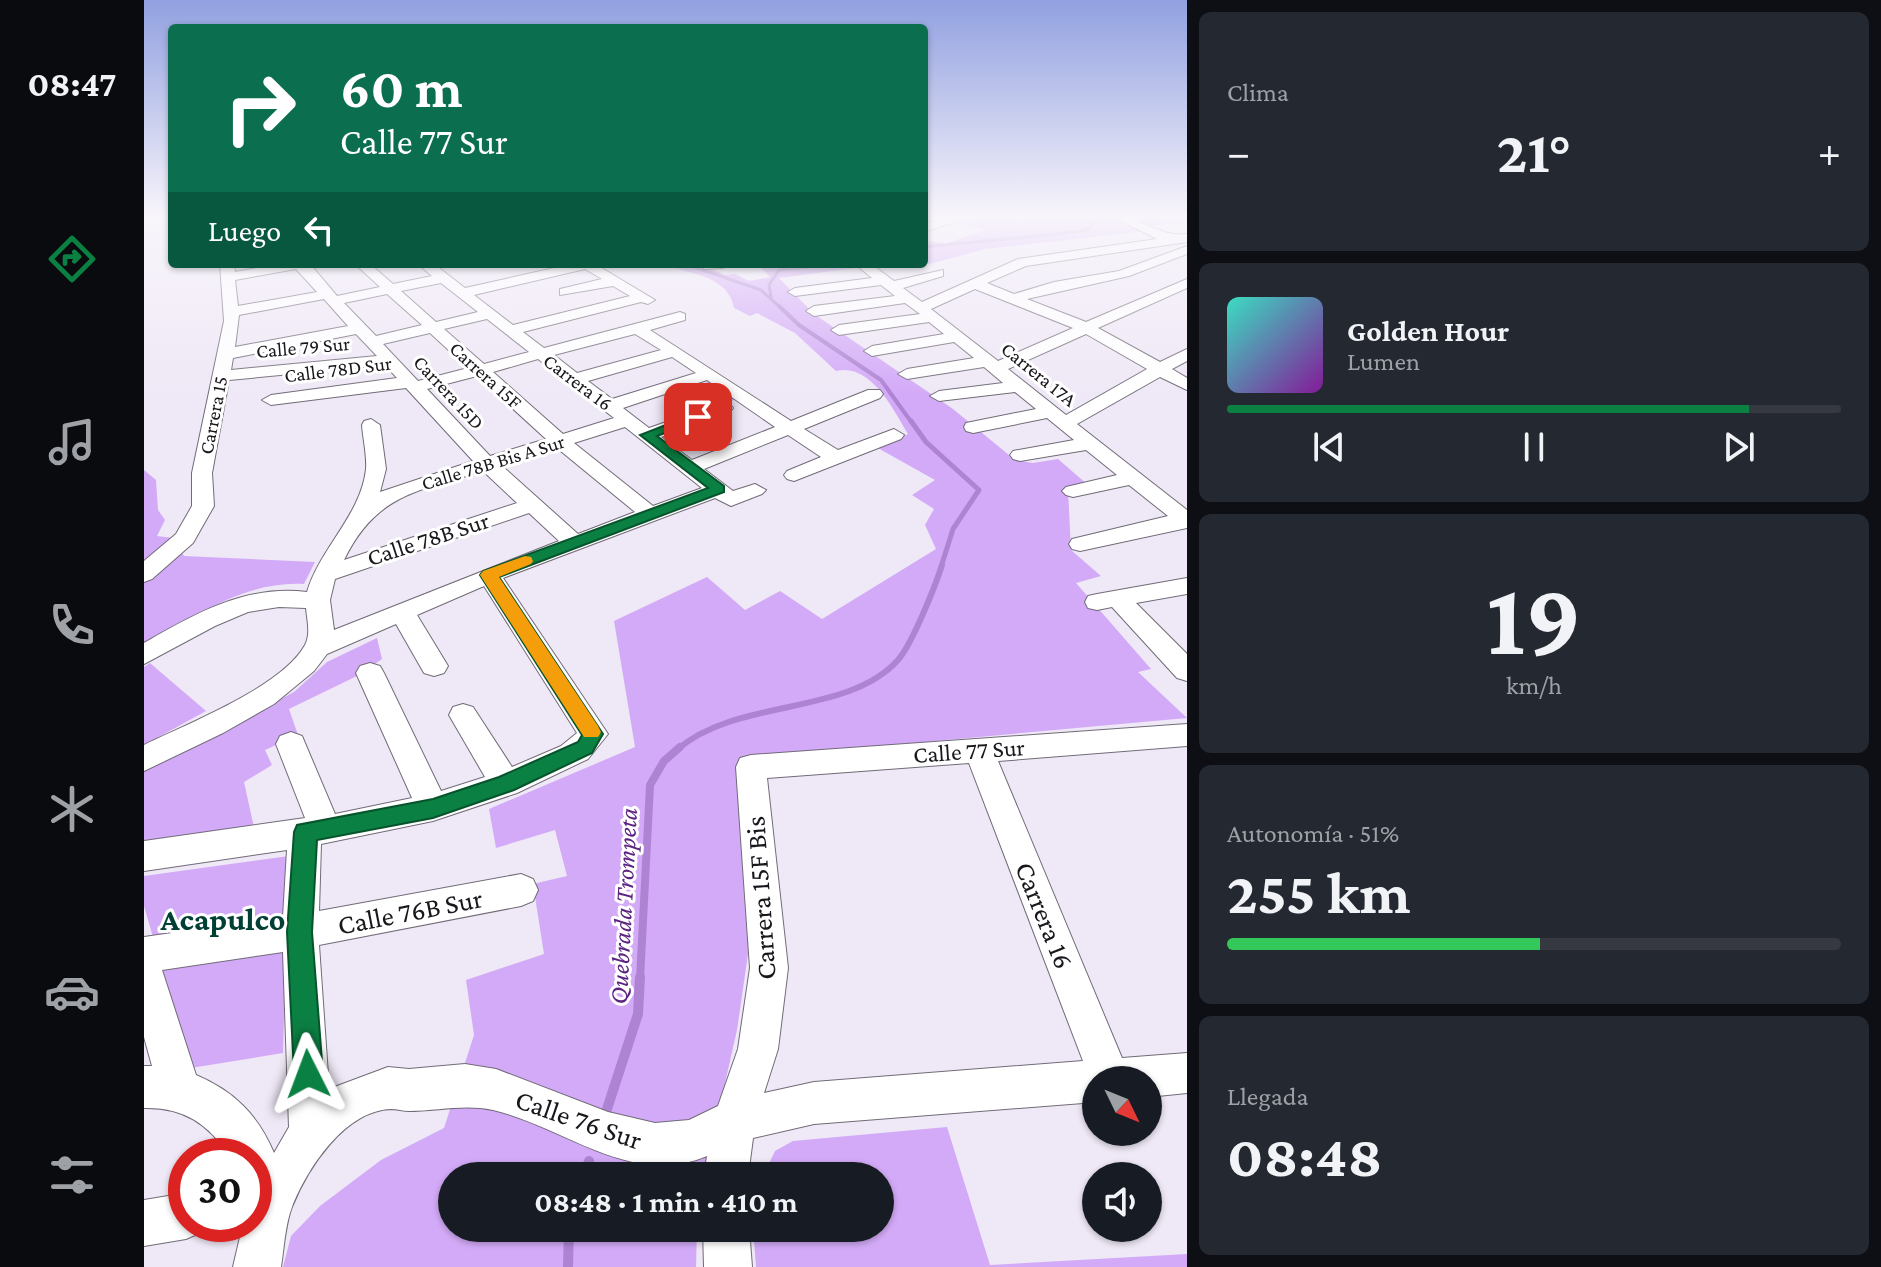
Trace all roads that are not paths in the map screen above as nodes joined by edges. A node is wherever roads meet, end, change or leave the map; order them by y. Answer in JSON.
{"nodes":[{"id":1,"x":228,"y":276,"type":"edge"},
{"id":2,"x":312,"y":276,"type":"edge"},
{"id":3,"x":376,"y":276,"type":"edge"},
{"id":4,"x":442,"y":276,"type":"edge"},
{"id":5,"x":537,"y":276,"type":"edge"},
{"id":6,"x":605,"y":276,"type":"edge"},
{"id":7,"x":883,"y":276,"type":"edge"},
{"id":8,"x":923,"y":276,"type":"edge"},
{"id":9,"x":989,"y":276,"type":"edge"},
{"id":10,"x":1115,"y":276,"type":"edge"},
{"id":11,"x":1116,"y":276,"type":"edge"},
{"id":12,"x":445,"y":278,"type":"junction"},
{"id":13,"x":614,"y":281,"type":"junction"},
{"id":14,"x":890,"y":283,"type":"junction"},
{"id":15,"x":973,"y":283,"type":"junction"},
{"id":16,"x":1178,"y":283,"type":"edge"},
{"id":17,"x":390,"y":289,"type":"junction"},
{"id":18,"x":565,"y":292,"type":"dead end"},
{"id":19,"x":795,"y":292,"type":"dead end"},
{"id":20,"x":462,"y":293,"type":"junction"},
{"id":21,"x":643,"y":297,"type":"junction"},
{"id":22,"x":331,"y":298,"type":"junction"},
{"id":23,"x":1016,"y":298,"type":"junction"},
{"id":24,"x":921,"y":308,"type":"junction"},
{"id":25,"x":814,"y":311,"type":"dead end"},
{"id":26,"x":231,"y":312,"type":"junction"},
{"id":27,"x":489,"y":314,"type":"junction"},
{"id":28,"x":289,"y":321,"type":"junction"},
{"id":29,"x":1085,"y":327,"type":"junction"},
{"id":30,"x":432,"y":328,"type":"junction"},
{"id":31,"x":636,"y":328,"type":"junction"},
{"id":32,"x":511,"y":330,"type":"junction"},
{"id":33,"x":839,"y":330,"type":"dead end"},
{"id":34,"x":366,"y":335,"type":"junction"},
{"id":35,"x":957,"y":337,"type":"junction"},
{"id":36,"x":676,"y":351,"type":"junction"},
{"id":37,"x":872,"y":351,"type":"dead end"},
{"id":38,"x":226,"y":354,"type":"junction"},
{"id":39,"x":541,"y":354,"type":"junction"},
{"id":40,"x":1187,"y":354,"type":"edge"},
{"id":41,"x":390,"y":360,"type":"junction"},
{"id":42,"x":992,"y":364,"type":"junction"},
{"id":43,"x":317,"y":368,"type":"junction"},
{"id":44,"x":480,"y":370,"type":"junction"},
{"id":45,"x":1157,"y":370,"type":"junction"},
{"id":46,"x":710,"y":374,"type":"junction"},
{"id":47,"x":907,"y":374,"type":"dead end"},
{"id":48,"x":221,"y":376,"type":"junction"},
{"id":49,"x":576,"y":379,"type":"junction"},
{"id":50,"x":413,"y":385,"type":"junction"},
{"id":51,"x":1187,"y":385,"type":"edge"},
{"id":52,"x":1018,"y":386,"type":"junction"},
{"id":53,"x":874,"y":394,"type":"dead end"},
{"id":54,"x":939,"y":396,"type":"dead end"},
{"id":55,"x":271,"y":400,"type":"dead end"},
{"id":56,"x":610,"y":406,"type":"junction"},
{"id":57,"x":724,"y":408,"type":"dead end"},
{"id":58,"x":1058,"y":418,"type":"junction"},
{"id":59,"x":628,"y":420,"type":"junction"},
{"id":60,"x":371,"y":425,"type":"dead end"},
{"id":61,"x":973,"y":427,"type":"dead end"},
{"id":62,"x":788,"y":428,"type":"junction"},
{"id":63,"x":647,"y":435,"type":"junction"},
{"id":64,"x":894,"y":435,"type":"dead end"},
{"id":65,"x":560,"y":441,"type":"junction"},
{"id":66,"x":1090,"y":443,"type":"junction"},
{"id":67,"x":1020,"y":455,"type":"dead end"},
{"id":68,"x":836,"y":458,"type":"junction"},
{"id":69,"x":487,"y":464,"type":"junction"},
{"id":70,"x":689,"y":468,"type":"junction"},
{"id":71,"x":794,"y":475,"type":"dead end"},
{"id":72,"x":1133,"y":478,"type":"junction"},
{"id":73,"x":755,"y":490,"type":"dead end"},
{"id":74,"x":1073,"y":491,"type":"dead end"},
{"id":75,"x":725,"y":495,"type":"junction"},
{"id":76,"x":532,"y":505,"type":"junction"},
{"id":77,"x":649,"y":513,"type":"junction"},
{"id":78,"x":363,"y":514,"type":"junction"},
{"id":79,"x":1186,"y":520,"type":"edge"},
{"id":80,"x":574,"y":542,"type":"junction"},
{"id":81,"x":1080,"y":544,"type":"dead end"},
{"id":82,"x":144,"y":574,"type":"edge"},
{"id":83,"x":325,"y":574,"type":"junction"},
{"id":84,"x":489,"y":575,"type":"junction"},
{"id":85,"x":1187,"y":586,"type":"edge"},
{"id":86,"x":318,"y":602,"type":"junction"},
{"id":87,"x":402,"y":612,"type":"junction"},
{"id":88,"x":318,"y":647,"type":"junction"},
{"id":89,"x":144,"y":655,"type":"edge"},
{"id":90,"x":434,"y":666,"type":"dead end"},
{"id":91,"x":1187,"y":671,"type":"edge"},
{"id":92,"x":370,"y":673,"type":"dead end"},
{"id":93,"x":463,"y":715,"type":"dead end"},
{"id":94,"x":1185,"y":737,"type":"edge"},
{"id":95,"x":291,"y":744,"type":"dead end"},
{"id":96,"x":979,"y":750,"type":"junction"},
{"id":97,"x":144,"y":759,"type":"edge"},
{"id":98,"x":751,"y":767,"type":"joint"},
{"id":99,"x":506,"y":784,"type":"junction"},
{"id":100,"x":433,"y":808,"type":"junction"},
{"id":101,"x":315,"y":830,"type":"junction"},
{"id":102,"x":144,"y":856,"type":"edge"},
{"id":103,"x":521,"y":890,"type":"dead end"},
{"id":104,"x":300,"y":932,"type":"junction"},
{"id":105,"x":144,"y":955,"type":"edge"},
{"id":106,"x":144,"y":972,"type":"edge"},
{"id":107,"x":1105,"y":1066,"type":"edge"},
{"id":108,"x":1187,"y":1073,"type":"edge"},
{"id":109,"x":1162,"y":1075,"type":"edge"},
{"id":110,"x":1082,"y":1082,"type":"edge"},
{"id":111,"x":161,"y":1087,"type":"edge"},
{"id":112,"x":734,"y":1121,"type":"junction"},
{"id":113,"x":311,"y":1131,"type":"junction"},
{"id":114,"x":247,"y":1138,"type":"edge"},
{"id":115,"x":728,"y":1162,"type":"edge"},
{"id":116,"x":272,"y":1188,"type":"edge"},
{"id":117,"x":168,"y":1219,"type":"edge"},
{"id":118,"x":144,"y":1223,"type":"edge"},
{"id":119,"x":259,"y":1242,"type":"edge"},
{"id":120,"x":727,"y":1242,"type":"edge"},
{"id":121,"x":257,"y":1267,"type":"edge"},
{"id":122,"x":728,"y":1267,"type":"edge"}],
"edges":[{"from":1,"to":26,"type":"street","name":"Carrera 15"},
{"from":2,"to":22,"type":"street","name":"Carrera 15D"},
{"from":3,"to":17,"type":"street","name":"Carrera 15F"},
{"from":4,"to":12,"type":"street","name":"Carrera 16"},
{"from":5,"to":20,"type":"street"},
{"from":6,"to":13,"type":"street"},
{"from":7,"to":14,"type":"street","name":"Carrera 17A"},
{"from":8,"to":14,"type":"street"},
{"from":9,"to":15,"type":"street"},
{"from":10,"to":23,"type":"street"},
{"from":11,"to":16,"type":"street"},
{"from":12,"to":17,"type":"street"},
{"from":12,"to":20,"type":"street","name":"Carrera 16"},
{"from":13,"to":18,"type":"street"},
{"from":13,"to":21,"type":"street"},
{"from":14,"to":19,"type":"street"},
{"from":14,"to":24,"type":"street","name":"Carrera 17A"},
{"from":15,"to":23,"type":"street"},
{"from":15,"to":24,"type":"street"},
{"from":16,"to":29,"type":"street"},
{"from":17,"to":22,"type":"street"},
{"from":17,"to":30,"type":"street","name":"Carrera 15F"},
{"from":20,"to":27,"type":"street","name":"Carrera 16"},
{"from":21,"to":31,"type":"street","name":"Calle 78D Sur"},
{"from":21,"to":32,"type":"street"},
{"from":22,"to":28,"type":"street"},
{"from":22,"to":34,"type":"street","name":"Carrera 15D"},
{"from":23,"to":29,"type":"street"},
{"from":24,"to":25,"type":"street"},
{"from":24,"to":33,"type":"street"},
{"from":24,"to":35,"type":"street","name":"Carrera 17A"},
{"from":26,"to":28,"type":"street"},
{"from":26,"to":38,"type":"street","name":"Carrera 15"},
{"from":27,"to":30,"type":"street"},
{"from":27,"to":32,"type":"street","name":"Carrera 16"},
{"from":28,"to":34,"type":"street"},
{"from":28,"to":38,"type":"street"},
{"from":28,"to":43,"type":"street"},
{"from":29,"to":42,"type":"street"},
{"from":29,"to":45,"type":"street"},
{"from":30,"to":34,"type":"street"},
{"from":30,"to":44,"type":"street","name":"Carrera 15F"},
{"from":31,"to":36,"type":"street"},
{"from":31,"to":39,"type":"street","name":"Calle 78D Sur"},
{"from":32,"to":39,"type":"street","name":"Carrera 16"},
{"from":34,"to":41,"type":"street","name":"Carrera 15D"},
{"from":35,"to":37,"type":"street"},
{"from":35,"to":42,"type":"street","name":"Carrera 17A"},
{"from":36,"to":46,"type":"street"},
{"from":36,"to":49,"type":"street"},
{"from":38,"to":48,"type":"street","name":"Carrera 15"},
{"from":39,"to":44,"type":"street","name":"Calle 78D Sur"},
{"from":39,"to":49,"type":"street","name":"Carrera 16"},
{"from":40,"to":45,"type":"street"},
{"from":41,"to":43,"type":"street","name":"Calle 79 Sur"},
{"from":41,"to":50,"type":"street","name":"Carrera 15D"},
{"from":42,"to":47,"type":"street"},
{"from":42,"to":52,"type":"street","name":"Carrera 17A"},
{"from":43,"to":48,"type":"street","name":"Calle 79 Sur"},
{"from":44,"to":50,"type":"street","name":"Calle 78D Sur"},
{"from":44,"to":65,"type":"street","name":"Carrera 15F"},
{"from":45,"to":51,"type":"street"},
{"from":45,"to":58,"type":"street"},
{"from":46,"to":56,"type":"street"},
{"from":46,"to":62,"type":"street"},
{"from":48,"to":82,"type":"street","name":"Carrera 15"},
{"from":49,"to":56,"type":"street","name":"Carrera 16"},
{"from":50,"to":55,"type":"street","name":"Calle 78D Sur"},
{"from":50,"to":69,"type":"street","name":"Carrera 15D"},
{"from":52,"to":54,"type":"street"},
{"from":52,"to":58,"type":"street","name":"Carrera 17A"},
{"from":53,"to":62,"type":"street"},
{"from":56,"to":59,"type":"street","name":"Carrera 16"},
{"from":57,"to":63,"type":"street"},
{"from":58,"to":61,"type":"street"},
{"from":58,"to":66,"type":"street","name":"Carrera 17A"},
{"from":59,"to":63,"type":"street","name":"Carrera 16"},
{"from":59,"to":65,"type":"street","name":"Calle 78B Bis A Sur"},
{"from":60,"to":78,"type":"street"},
{"from":62,"to":68,"type":"street"},
{"from":62,"to":70,"type":"street"},
{"from":63,"to":70,"type":"street","name":"Carrera 16"},
{"from":64,"to":68,"type":"street"},
{"from":65,"to":69,"type":"street","name":"Calle 78B Bis A Sur"},
{"from":65,"to":77,"type":"street","name":"Carrera 15F"},
{"from":66,"to":67,"type":"street"},
{"from":66,"to":72,"type":"street","name":"Carrera 17A"},
{"from":68,"to":71,"type":"street"},
{"from":69,"to":76,"type":"street","name":"Carrera 15D"},
{"from":69,"to":78,"type":"street","name":"Calle 78B Bis A Sur"},
{"from":70,"to":75,"type":"street","name":"Carrera 16"},
{"from":72,"to":74,"type":"street"},
{"from":72,"to":79,"type":"street","name":"Carrera 17A"},
{"from":73,"to":75,"type":"street"},
{"from":75,"to":77,"type":"street"},
{"from":76,"to":80,"type":"street","name":"Carrera 15D"},
{"from":76,"to":83,"type":"street","name":"Calle 78B Sur"},
{"from":77,"to":80,"type":"street"},
{"from":78,"to":83,"type":"street"},
{"from":79,"to":81,"type":"street"},
{"from":80,"to":84,"type":"street"},
{"from":83,"to":86,"type":"street"},
{"from":84,"to":87,"type":"street"},
{"from":84,"to":99,"type":"street"},
{"from":85,"to":91,"type":"street"},
{"from":86,"to":88,"type":"street"},
{"from":86,"to":89,"type":"street"},
{"from":87,"to":88,"type":"street"},
{"from":87,"to":90,"type":"street"},
{"from":88,"to":97,"type":"street"},
{"from":92,"to":100,"type":"street"},
{"from":93,"to":99,"type":"street"},
{"from":94,"to":96,"type":"street","name":"Calle 77 Sur"},
{"from":95,"to":101,"type":"street"},
{"from":96,"to":98,"type":"street","name":"Calle 77 Sur"},
{"from":96,"to":107,"type":"street","name":"Carrera 16"},
{"from":98,"to":112,"type":"street","name":"Carrera 15F Bis"},
{"from":99,"to":100,"type":"street"},
{"from":100,"to":101,"type":"street"},
{"from":101,"to":102,"type":"street"},
{"from":101,"to":104,"type":"street"},
{"from":103,"to":104,"type":"street","name":"Calle 76B Sur"},
{"from":104,"to":105,"type":"street","name":"Calle 76B Sur"},
{"from":104,"to":113,"type":"street"},
{"from":106,"to":111,"type":"street"},
{"from":108,"to":109,"type":"street"},
{"from":110,"to":112,"type":"street","name":"Calle 76 Sur"},
{"from":111,"to":114,"type":"street"},
{"from":112,"to":113,"type":"street","name":"Calle 76 Sur"},
{"from":112,"to":115,"type":"street"},
{"from":113,"to":116,"type":"street","name":"Calle 76 Sur"},
{"from":117,"to":118,"type":"street"},
{"from":119,"to":121,"type":"street"},
{"from":120,"to":122,"type":"street"}]}
